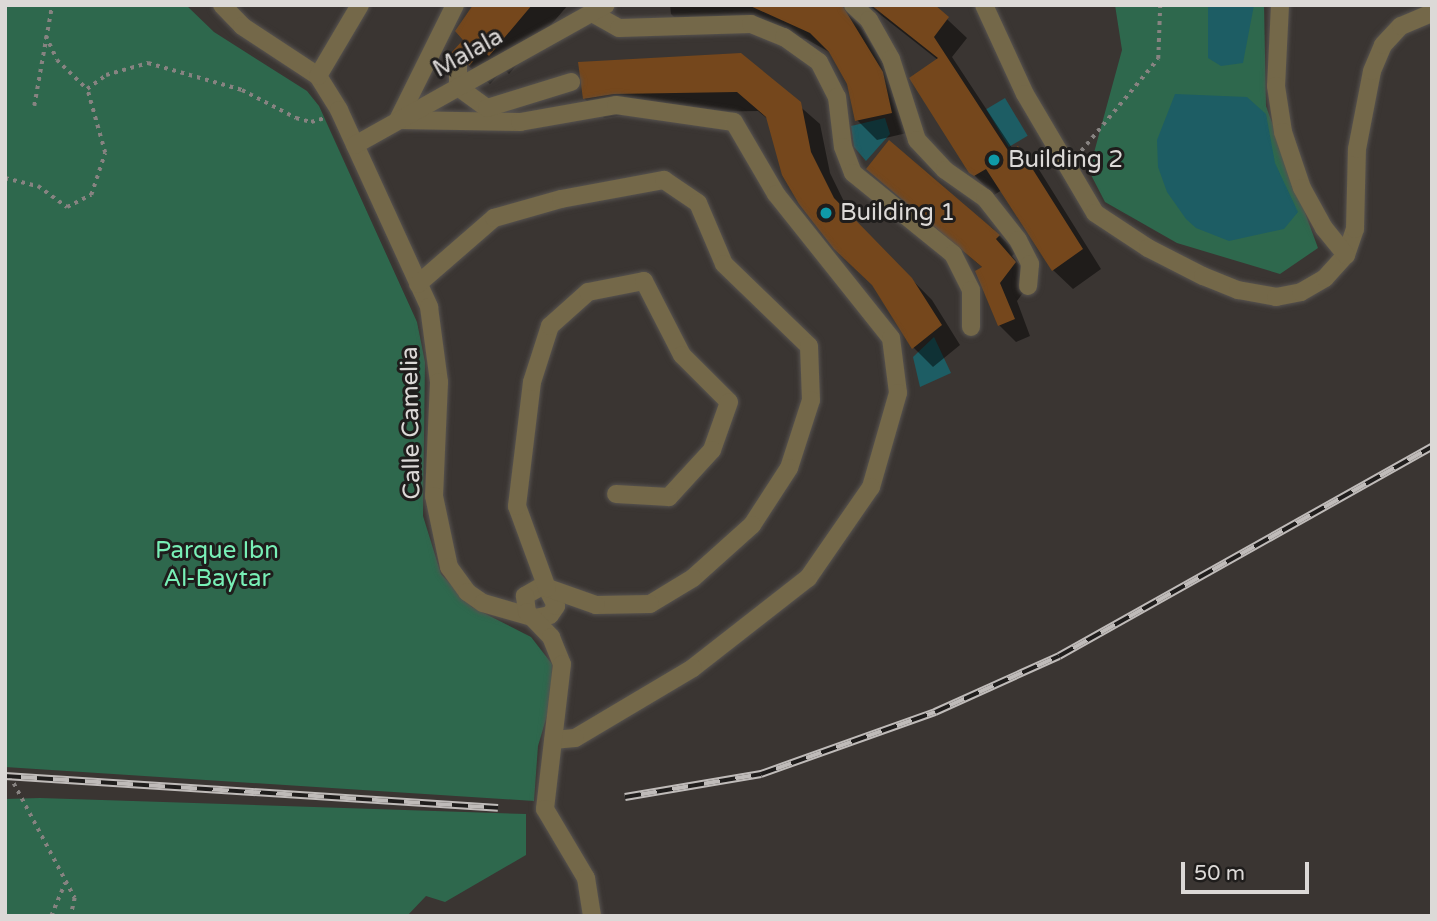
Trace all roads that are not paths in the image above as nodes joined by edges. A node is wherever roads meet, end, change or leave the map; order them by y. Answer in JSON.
{"nodes":[{"id":1,"x":222,"y":5,"type":"edge"},
{"id":2,"x":360,"y":5,"type":"edge"},
{"id":3,"x":455,"y":5,"type":"edge"},
{"id":4,"x":853,"y":5,"type":"edge"},
{"id":5,"x":1280,"y":5,"type":"edge"},
{"id":6,"x":984,"y":6,"type":"edge"},
{"id":7,"x":597,"y":8,"type":"edge"},
{"id":8,"x":1432,"y":13,"type":"edge"},
{"id":9,"x":458,"y":64,"type":"dead end"},
{"id":10,"x":318,"y":76,"type":"junction"},
{"id":11,"x":571,"y":82,"type":"dead end"},
{"id":12,"x":458,"y":87,"type":"junction"},
{"id":13,"x":398,"y":120,"type":"junction"},
{"id":14,"x":355,"y":145,"type":"junction"},
{"id":15,"x":1346,"y":255,"type":"junction"},
{"id":16,"x":418,"y":284,"type":"junction"},
{"id":17,"x":1028,"y":286,"type":"dead end"},
{"id":18,"x":971,"y":327,"type":"dead end"},
{"id":19,"x":616,"y":494,"type":"dead end"},
{"id":20,"x":547,"y":588,"type":"junction"},
{"id":21,"x":531,"y":615,"type":"junction"},
{"id":22,"x":553,"y":740,"type":"junction"},
{"id":23,"x":592,"y":916,"type":"edge"}],
"edges":[{"from":1,"to":10,"type":"street","name":"Calle Camelia"},
{"from":2,"to":10,"type":"street"},
{"from":3,"to":13,"type":"street"},
{"from":4,"to":17,"type":"street"},
{"from":5,"to":15,"type":"street"},
{"from":6,"to":15,"type":"street"},
{"from":7,"to":12,"type":"street","name":"Malala"},
{"from":7,"to":18,"type":"street"},
{"from":8,"to":15,"type":"street"},
{"from":9,"to":12,"type":"street"},
{"from":10,"to":14,"type":"street","name":"Calle Camelia"},
{"from":11,"to":12,"type":"street"},
{"from":12,"to":13,"type":"street","name":"Malala"},
{"from":13,"to":14,"type":"street","name":"Malala"},
{"from":13,"to":22,"type":"street"},
{"from":14,"to":16,"type":"street","name":"Calle Camelia"},
{"from":16,"to":20,"type":"street"},
{"from":16,"to":21,"type":"street","name":"Calle Camelia"},
{"from":19,"to":20,"type":"street"},
{"from":20,"to":21,"type":"street"},
{"from":21,"to":22,"type":"street"},
{"from":22,"to":23,"type":"street"}]}
